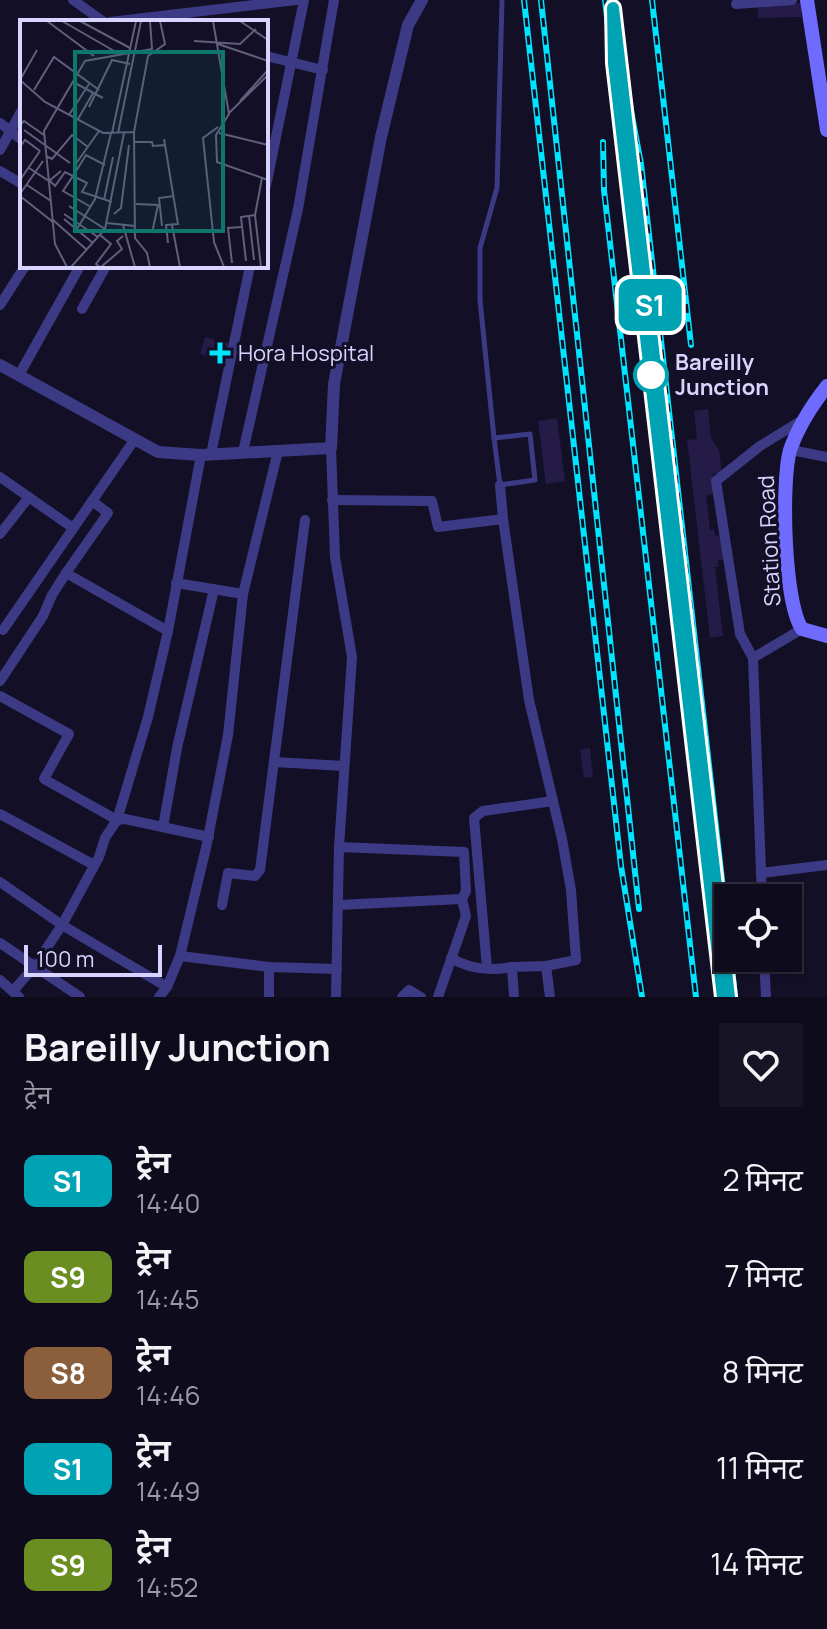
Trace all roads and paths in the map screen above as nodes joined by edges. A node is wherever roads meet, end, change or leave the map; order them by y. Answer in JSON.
{"nodes":[{"id":1,"x":73,"y":0,"type":"edge"},
{"id":2,"x":296,"y":0,"type":"edge"},
{"id":3,"x":304,"y":0,"type":"edge"},
{"id":4,"x":334,"y":0,"type":"edge"},
{"id":5,"x":422,"y":0,"type":"edge"},
{"id":6,"x":502,"y":0,"type":"edge"},
{"id":7,"x":792,"y":0,"type":"edge"},
{"id":8,"x":807,"y":0,"type":"edge"},
{"id":9,"x":229,"y":4,"type":"edge"},
{"id":10,"x":736,"y":4,"type":"dead end"},
{"id":11,"x":111,"y":20,"type":"edge"},
{"id":12,"x":120,"y":20,"type":"edge"},
{"id":13,"x":268,"y":56,"type":"edge"},
{"id":14,"x":292,"y":62,"type":"junction"},
{"id":15,"x":323,"y":70,"type":"junction"},
{"id":16,"x":20,"y":114,"type":"edge"},
{"id":17,"x":0,"y":123,"type":"edge"},
{"id":18,"x":827,"y":130,"type":"edge"},
{"id":19,"x":10,"y":132,"type":"junction"},
{"id":20,"x":20,"y":139,"type":"edge"},
{"id":21,"x":270,"y":145,"type":"edge"},
{"id":22,"x":0,"y":150,"type":"edge"},
{"id":23,"x":268,"y":166,"type":"edge"},
{"id":24,"x":0,"y":171,"type":"edge"},
{"id":25,"x":20,"y":183,"type":"edge"},
{"id":26,"x":24,"y":268,"type":"edge"},
{"id":27,"x":79,"y":268,"type":"edge"},
{"id":28,"x":105,"y":268,"type":"edge"},
{"id":29,"x":250,"y":268,"type":"edge"},
{"id":30,"x":0,"y":305,"type":"edge"},
{"id":31,"x":82,"y":309,"type":"dead end"},
{"id":32,"x":0,"y":365,"type":"edge"},
{"id":33,"x":19,"y":375,"type":"junction"},
{"id":34,"x":827,"y":386,"type":"edge"},
{"id":35,"x":805,"y":418,"type":"junction"},
{"id":36,"x":494,"y":438,"type":"junction"},
{"id":37,"x":135,"y":439,"type":"junction"},
{"id":38,"x":331,"y":448,"type":"junction"},
{"id":39,"x":791,"y":450,"type":"junction"},
{"id":40,"x":278,"y":451,"type":"junction"},
{"id":41,"x":243,"y":452,"type":"junction"},
{"id":42,"x":206,"y":454,"type":"junction"},
{"id":43,"x":827,"y":457,"type":"edge"},
{"id":44,"x":0,"y":477,"type":"edge"},
{"id":45,"x":500,"y":485,"type":"junction"},
{"id":46,"x":29,"y":497,"type":"junction"},
{"id":47,"x":332,"y":500,"type":"junction"},
{"id":48,"x":92,"y":501,"type":"junction"},
{"id":49,"x":503,"y":519,"type":"junction"},
{"id":50,"x":305,"y":520,"type":"dead end"},
{"id":51,"x":73,"y":528,"type":"junction"},
{"id":52,"x":0,"y":534,"type":"edge"},
{"id":53,"x":66,"y":573,"type":"junction"},
{"id":54,"x":176,"y":583,"type":"junction"},
{"id":55,"x":214,"y":589,"type":"junction"},
{"id":56,"x":243,"y":594,"type":"junction"},
{"id":57,"x":802,"y":629,"type":"junction"},
{"id":58,"x":3,"y":630,"type":"dead end"},
{"id":59,"x":168,"y":631,"type":"junction"},
{"id":60,"x":827,"y":636,"type":"edge"},
{"id":61,"x":753,"y":658,"type":"junction"},
{"id":62,"x":0,"y":681,"type":"edge"},
{"id":63,"x":0,"y":696,"type":"edge"},
{"id":64,"x":274,"y":762,"type":"junction"},
{"id":65,"x":344,"y":766,"type":"junction"},
{"id":66,"x":553,"y":801,"type":"junction"},
{"id":67,"x":0,"y":814,"type":"edge"},
{"id":68,"x":117,"y":820,"type":"junction"},
{"id":69,"x":163,"y":827,"type":"junction"},
{"id":70,"x":209,"y":837,"type":"junction"},
{"id":71,"x":339,"y":847,"type":"junction"},
{"id":72,"x":477,"y":850,"type":"junction"},
{"id":73,"x":464,"y":852,"type":"junction"},
{"id":74,"x":94,"y":865,"type":"junction"},
{"id":75,"x":827,"y":865,"type":"edge"},
{"id":76,"x":761,"y":873,"type":"junction"},
{"id":77,"x":0,"y":882,"type":"edge"},
{"id":78,"x":761,"y":884,"type":"edge"},
{"id":79,"x":462,"y":899,"type":"junction"},
{"id":80,"x":222,"y":905,"type":"dead end"},
{"id":81,"x":338,"y":905,"type":"junction"},
{"id":82,"x":62,"y":925,"type":"junction"},
{"id":83,"x":0,"y":943,"type":"edge"},
{"id":84,"x":180,"y":956,"type":"junction"},
{"id":85,"x":451,"y":958,"type":"junction"},
{"id":86,"x":546,"y":966,"type":"junction"},
{"id":87,"x":34,"y":967,"type":"junction"},
{"id":88,"x":269,"y":967,"type":"junction"},
{"id":89,"x":512,"y":967,"type":"junction"},
{"id":90,"x":487,"y":968,"type":"junction"},
{"id":91,"x":337,"y":969,"type":"junction"},
{"id":92,"x":765,"y":972,"type":"edge"},
{"id":93,"x":0,"y":980,"type":"edge"},
{"id":94,"x":167,"y":987,"type":"junction"},
{"id":95,"x":16,"y":994,"type":"edge"},
{"id":96,"x":80,"y":997,"type":"edge"},
{"id":97,"x":159,"y":997,"type":"edge"},
{"id":98,"x":269,"y":997,"type":"edge"},
{"id":99,"x":336,"y":997,"type":"edge"},
{"id":100,"x":402,"y":997,"type":"edge"},
{"id":101,"x":421,"y":997,"type":"edge"},
{"id":102,"x":438,"y":997,"type":"edge"},
{"id":103,"x":514,"y":997,"type":"edge"},
{"id":104,"x":550,"y":997,"type":"edge"},
{"id":105,"x":766,"y":997,"type":"edge"}],
"edges":[{"from":1,"to":11,"type":"street"},
{"from":2,"to":9,"type":"street"},
{"from":3,"to":14,"type":"street"},
{"from":4,"to":15,"type":"street"},
{"from":5,"to":38,"type":"street"},
{"from":6,"to":36,"type":"lane"},
{"from":7,"to":10,"type":"street"},
{"from":8,"to":18,"type":"main road"},
{"from":9,"to":12,"type":"street"},
{"from":13,"to":14,"type":"street"},
{"from":14,"to":15,"type":"street"},
{"from":14,"to":21,"type":"street"},
{"from":15,"to":41,"type":"street"},
{"from":16,"to":19,"type":"street"},
{"from":17,"to":19,"type":"street"},
{"from":19,"to":20,"type":"street"},
{"from":19,"to":22,"type":"street"},
{"from":21,"to":23,"type":"street"},
{"from":24,"to":25,"type":"street"},
{"from":26,"to":30,"type":"street"},
{"from":27,"to":33,"type":"street"},
{"from":28,"to":31,"type":"street"},
{"from":29,"to":42,"type":"street"},
{"from":32,"to":33,"type":"street"},
{"from":33,"to":37,"type":"street"},
{"from":34,"to":35,"type":"main road","name":"Station Road"},
{"from":35,"to":39,"type":"main road","name":"Station Road"},
{"from":35,"to":61,"type":"street"},
{"from":36,"to":45,"type":"lane"},
{"from":36,"to":45,"type":"lane"},
{"from":37,"to":42,"type":"street"},
{"from":37,"to":48,"type":"street"},
{"from":38,"to":40,"type":"street"},
{"from":38,"to":47,"type":"street"},
{"from":39,"to":43,"type":"street"},
{"from":39,"to":57,"type":"main road","name":"Station Road"},
{"from":40,"to":41,"type":"street"},
{"from":40,"to":56,"type":"street"},
{"from":41,"to":42,"type":"street"},
{"from":42,"to":54,"type":"street"},
{"from":44,"to":46,"type":"street"},
{"from":45,"to":49,"type":"street"},
{"from":46,"to":51,"type":"street"},
{"from":46,"to":52,"type":"street"},
{"from":47,"to":49,"type":"street"},
{"from":47,"to":65,"type":"street"},
{"from":48,"to":51,"type":"street"},
{"from":48,"to":53,"type":"street"},
{"from":49,"to":66,"type":"street"},
{"from":50,"to":64,"type":"street"},
{"from":51,"to":58,"type":"street"},
{"from":53,"to":59,"type":"street"},
{"from":53,"to":62,"type":"street"},
{"from":54,"to":55,"type":"street"},
{"from":54,"to":59,"type":"street"},
{"from":55,"to":56,"type":"street"},
{"from":55,"to":69,"type":"street"},
{"from":56,"to":70,"type":"street"},
{"from":57,"to":60,"type":"main road","name":"Station Road"},
{"from":57,"to":61,"type":"street"},
{"from":59,"to":68,"type":"street"},
{"from":61,"to":76,"type":"street"},
{"from":63,"to":68,"type":"street"},
{"from":64,"to":65,"type":"street"},
{"from":64,"to":80,"type":"street"},
{"from":65,"to":71,"type":"street"},
{"from":66,"to":72,"type":"street"},
{"from":66,"to":86,"type":"street"},
{"from":67,"to":74,"type":"street"},
{"from":68,"to":69,"type":"street"},
{"from":68,"to":74,"type":"street"},
{"from":69,"to":70,"type":"street"},
{"from":70,"to":84,"type":"street"},
{"from":71,"to":73,"type":"street"},
{"from":71,"to":81,"type":"street"},
{"from":72,"to":73,"type":"street"},
{"from":72,"to":90,"type":"street"},
{"from":73,"to":79,"type":"street"},
{"from":74,"to":82,"type":"street"},
{"from":75,"to":76,"type":"street"},
{"from":76,"to":78,"type":"street"},
{"from":77,"to":82,"type":"street"},
{"from":79,"to":81,"type":"street"},
{"from":79,"to":85,"type":"street"},
{"from":81,"to":91,"type":"street"},
{"from":82,"to":87,"type":"street"},
{"from":82,"to":94,"type":"street"},
{"from":83,"to":87,"type":"street"},
{"from":84,"to":88,"type":"street"},
{"from":84,"to":94,"type":"street"},
{"from":85,"to":90,"type":"street"},
{"from":85,"to":102,"type":"street"},
{"from":86,"to":89,"type":"street"},
{"from":86,"to":104,"type":"street"},
{"from":87,"to":95,"type":"street"},
{"from":87,"to":96,"type":"street"},
{"from":88,"to":91,"type":"street"},
{"from":88,"to":98,"type":"street"},
{"from":89,"to":90,"type":"street"},
{"from":89,"to":103,"type":"street"},
{"from":91,"to":99,"type":"street"},
{"from":92,"to":105,"type":"street"},
{"from":93,"to":95,"type":"street"},
{"from":94,"to":97,"type":"street"},
{"from":100,"to":101,"type":"street"}]}
